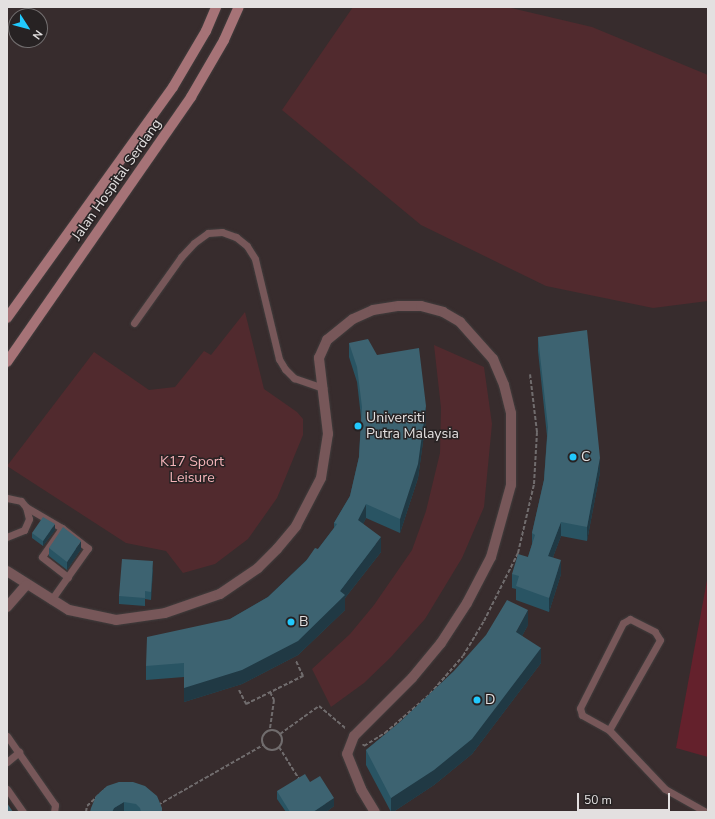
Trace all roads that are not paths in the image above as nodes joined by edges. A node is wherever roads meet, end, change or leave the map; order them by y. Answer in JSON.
{"nodes":[{"id":1,"x":216,"y":7,"type":"edge"},
{"id":2,"x":239,"y":7,"type":"edge"},
{"id":3,"x":7,"y":318,"type":"edge"},
{"id":4,"x":134,"y":323,"type":"dead end"},
{"id":5,"x":7,"y":362,"type":"edge"},
{"id":6,"x":323,"y":388,"type":"junction"},
{"id":7,"x":7,"y":498,"type":"edge"},
{"id":8,"x":26,"y":506,"type":"junction"},
{"id":9,"x":62,"y":528,"type":"junction"},
{"id":10,"x":7,"y":537,"type":"edge"},
{"id":11,"x":7,"y":571,"type":"edge"},
{"id":12,"x":68,"y":577,"type":"junction"},
{"id":13,"x":26,"y":585,"type":"junction"},
{"id":14,"x":51,"y":600,"type":"junction"},
{"id":15,"x":7,"y":607,"type":"edge"},
{"id":16,"x":609,"y":730,"type":"junction"},
{"id":17,"x":7,"y":736,"type":"edge"},
{"id":18,"x":19,"y":752,"type":"junction"},
{"id":19,"x":7,"y":762,"type":"edge"},
{"id":20,"x":7,"y":789,"type":"edge"},
{"id":21,"x":23,"y":812,"type":"edge"},
{"id":22,"x":54,"y":812,"type":"edge"},
{"id":23,"x":375,"y":812,"type":"edge"},
{"id":24,"x":706,"y":812,"type":"edge"}],
"edges":[{"from":1,"to":3,"type":"main road","name":"Jalan Hospital Serdang"},
{"from":2,"to":5,"type":"main road","name":"Jalan Hospital Serdang"},
{"from":4,"to":6,"type":"lane"},
{"from":6,"to":14,"type":"street"},
{"from":6,"to":23,"type":"street"},
{"from":7,"to":8,"type":"lane"},
{"from":8,"to":9,"type":"lane"},
{"from":8,"to":10,"type":"lane"},
{"from":9,"to":12,"type":"lane"},
{"from":9,"to":12,"type":"lane"},
{"from":11,"to":13,"type":"street"},
{"from":12,"to":14,"type":"lane"},
{"from":13,"to":14,"type":"street"},
{"from":13,"to":15,"type":"street"},
{"from":16,"to":16,"type":"lane"},
{"from":16,"to":24,"type":"lane"},
{"from":17,"to":18,"type":"lane"},
{"from":18,"to":19,"type":"lane"},
{"from":18,"to":22,"type":"lane"},
{"from":20,"to":21,"type":"lane"}]}
